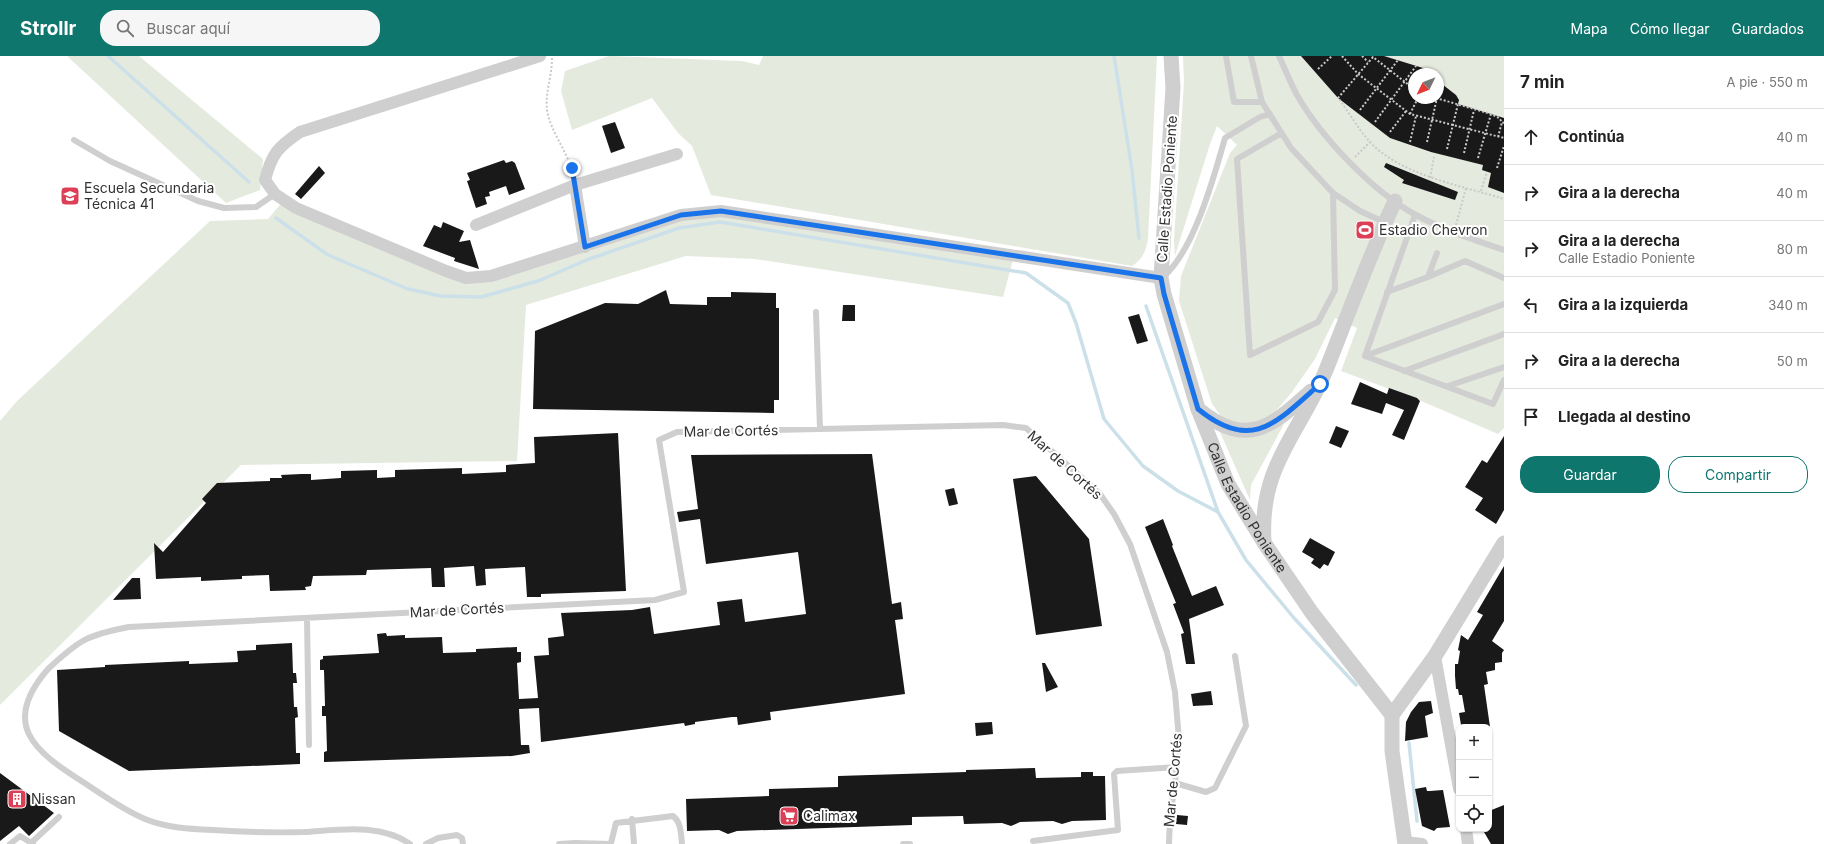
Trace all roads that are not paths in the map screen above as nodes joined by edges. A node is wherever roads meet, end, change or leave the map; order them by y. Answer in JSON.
{"nodes":[{"id":1,"x":540,"y":56,"type":"edge"},
{"id":2,"x":1171,"y":56,"type":"edge"},
{"id":3,"x":1226,"y":56,"type":"edge"},
{"id":4,"x":1251,"y":56,"type":"edge"},
{"id":5,"x":1279,"y":56,"type":"edge"},
{"id":6,"x":1262,"y":102,"type":"junction"},
{"id":7,"x":1270,"y":114,"type":"junction"},
{"id":8,"x":1280,"y":134,"type":"junction"},
{"id":9,"x":74,"y":140,"type":"dead end"},
{"id":10,"x":677,"y":154,"type":"dead end"},
{"id":11,"x":575,"y":185,"type":"junction"},
{"id":12,"x":1334,"y":193,"type":"junction"},
{"id":13,"x":275,"y":194,"type":"junction"},
{"id":14,"x":1395,"y":201,"type":"junction"},
{"id":15,"x":1415,"y":215,"type":"junction"},
{"id":16,"x":1384,"y":222,"type":"junction"},
{"id":17,"x":476,"y":225,"type":"dead end"},
{"id":18,"x":585,"y":247,"type":"junction"},
{"id":19,"x":1504,"y":250,"type":"edge"},
{"id":20,"x":1437,"y":253,"type":"dead end"},
{"id":21,"x":1428,"y":277,"type":"junction"},
{"id":22,"x":1161,"y":278,"type":"junction"},
{"id":23,"x":1504,"y":278,"type":"edge"},
{"id":24,"x":1387,"y":292,"type":"junction"},
{"id":25,"x":1504,"y":304,"type":"edge"},
{"id":26,"x":816,"y":312,"type":"dead end"},
{"id":27,"x":1504,"y":334,"type":"edge"},
{"id":28,"x":1365,"y":356,"type":"junction"},
{"id":29,"x":1504,"y":367,"type":"edge"},
{"id":30,"x":1404,"y":371,"type":"junction"},
{"id":31,"x":1504,"y":380,"type":"edge"},
{"id":32,"x":1320,"y":384,"type":"junction"},
{"id":33,"x":1448,"y":386,"type":"junction"},
{"id":34,"x":1198,"y":409,"type":"junction"},
{"id":35,"x":820,"y":429,"type":"junction"},
{"id":36,"x":1504,"y":543,"type":"edge"},
{"id":37,"x":1265,"y":544,"type":"junction"},
{"id":38,"x":307,"y":618,"type":"junction"},
{"id":39,"x":1235,"y":656,"type":"dead end"},
{"id":40,"x":1434,"y":656,"type":"junction"},
{"id":41,"x":1392,"y":715,"type":"junction"},
{"id":42,"x":309,"y":745,"type":"dead end"},
{"id":43,"x":1176,"y":767,"type":"junction"},
{"id":44,"x":1456,"y":773,"type":"edge"},
{"id":45,"x":1175,"y":783,"type":"junction"},
{"id":46,"x":59,"y":817,"type":"dead end"},
{"id":47,"x":632,"y":819,"type":"junction"},
{"id":48,"x":1466,"y":832,"type":"edge"},
{"id":49,"x":1033,"y":841,"type":"dead end"},
{"id":50,"x":32,"y":843,"type":"edge"},
{"id":51,"x":575,"y":843,"type":"edge"},
{"id":52,"x":1405,"y":843,"type":"edge"},
{"id":53,"x":10,"y":844,"type":"edge"},
{"id":54,"x":410,"y":844,"type":"edge"},
{"id":55,"x":426,"y":844,"type":"edge"},
{"id":56,"x":463,"y":844,"type":"edge"},
{"id":57,"x":559,"y":844,"type":"edge"},
{"id":58,"x":611,"y":844,"type":"edge"},
{"id":59,"x":634,"y":844,"type":"edge"},
{"id":60,"x":682,"y":844,"type":"edge"},
{"id":61,"x":903,"y":844,"type":"edge"},
{"id":62,"x":910,"y":844,"type":"edge"},
{"id":63,"x":1169,"y":844,"type":"edge"},
{"id":64,"x":1422,"y":844,"type":"edge"},
{"id":65,"x":1468,"y":844,"type":"edge"}],
"edges":[{"from":1,"to":13,"type":"street"},
{"from":2,"to":22,"type":"street","name":"Calle Estadio Poniente"},
{"from":3,"to":6,"type":"lane"},
{"from":4,"to":6,"type":"lane"},
{"from":5,"to":14,"type":"lane"},
{"from":6,"to":7,"type":"lane"},
{"from":7,"to":8,"type":"lane"},
{"from":7,"to":22,"type":"lane"},
{"from":8,"to":12,"type":"lane"},
{"from":8,"to":12,"type":"lane"},
{"from":9,"to":13,"type":"lane"},
{"from":10,"to":11,"type":"street"},
{"from":11,"to":17,"type":"street"},
{"from":11,"to":18,"type":"street"},
{"from":12,"to":16,"type":"lane"},
{"from":13,"to":18,"type":"street"},
{"from":14,"to":15,"type":"lane"},
{"from":14,"to":16,"type":"street"},
{"from":15,"to":19,"type":"lane"},
{"from":15,"to":24,"type":"lane"},
{"from":16,"to":32,"type":"street"},
{"from":18,"to":22,"type":"street"},
{"from":20,"to":21,"type":"lane"},
{"from":21,"to":23,"type":"lane"},
{"from":21,"to":24,"type":"lane"},
{"from":22,"to":34,"type":"street","name":"Calle Estadio Poniente"},
{"from":24,"to":28,"type":"lane"},
{"from":25,"to":28,"type":"lane"},
{"from":26,"to":35,"type":"lane"},
{"from":27,"to":30,"type":"lane"},
{"from":28,"to":30,"type":"lane"},
{"from":29,"to":33,"type":"lane"},
{"from":30,"to":33,"type":"lane"},
{"from":31,"to":33,"type":"lane"},
{"from":32,"to":34,"type":"street"},
{"from":32,"to":37,"type":"street"},
{"from":34,"to":37,"type":"street","name":"Calle Estadio Poniente"},
{"from":35,"to":38,"type":"lane","name":"Mar de Cortés"},
{"from":35,"to":43,"type":"lane","name":"Mar de Cortés"},
{"from":36,"to":40,"type":"street"},
{"from":37,"to":41,"type":"street","name":"Calle Estadio Poniente"},
{"from":38,"to":42,"type":"lane"},
{"from":38,"to":54,"type":"lane","name":"Mar de Cortés"},
{"from":39,"to":45,"type":"lane"},
{"from":40,"to":41,"type":"street"},
{"from":40,"to":44,"type":"street"},
{"from":41,"to":52,"type":"street"},
{"from":43,"to":45,"type":"lane","name":"Mar de Cortés"},
{"from":43,"to":49,"type":"lane"},
{"from":45,"to":63,"type":"lane","name":"Mar de Cortés"},
{"from":46,"to":50,"type":"lane"},
{"from":47,"to":58,"type":"lane"},
{"from":47,"to":59,"type":"lane"},
{"from":47,"to":60,"type":"lane"},
{"from":48,"to":65,"type":"street"},
{"from":50,"to":53,"type":"lane"},
{"from":51,"to":57,"type":"lane"},
{"from":51,"to":58,"type":"lane"},
{"from":52,"to":64,"type":"street"},
{"from":55,"to":56,"type":"lane"},
{"from":61,"to":62,"type":"lane"}]}
